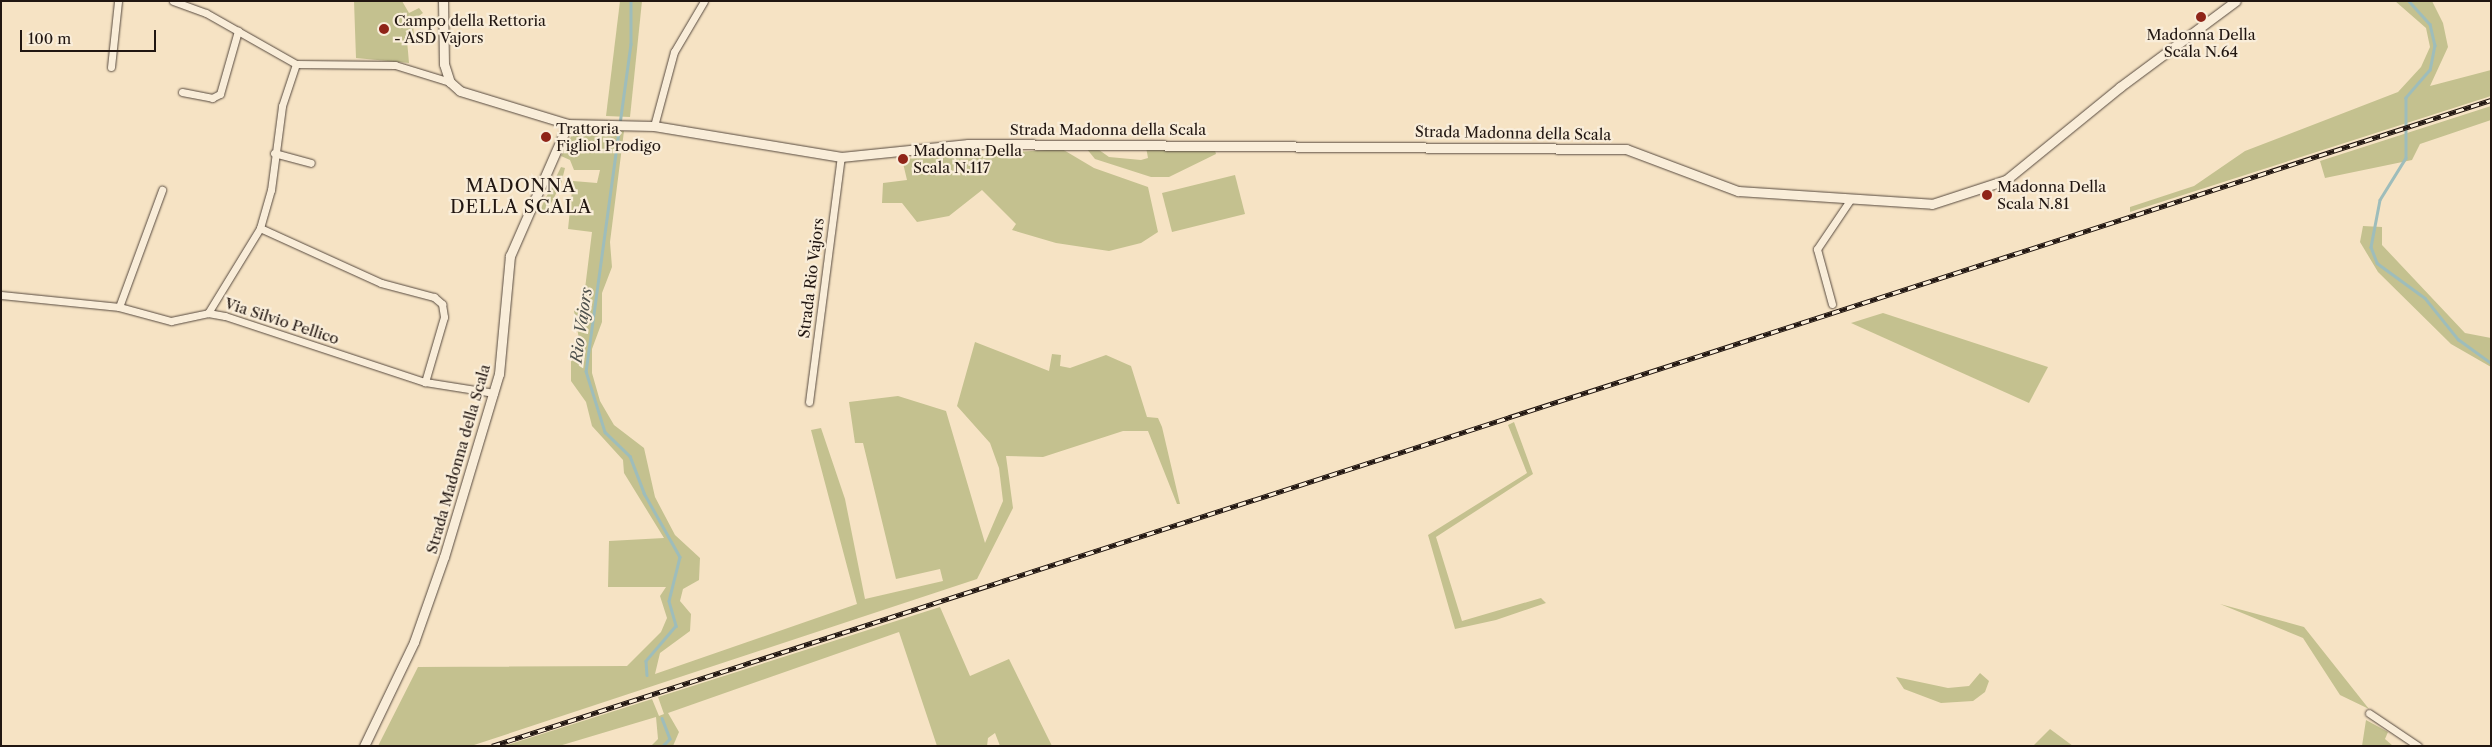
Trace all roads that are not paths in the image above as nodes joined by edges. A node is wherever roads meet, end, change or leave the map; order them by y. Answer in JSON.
{"nodes":[{"id":1,"x":118,"y":1,"type":"edge"},
{"id":2,"x":173,"y":1,"type":"edge"},
{"id":3,"x":443,"y":1,"type":"edge"},
{"id":4,"x":704,"y":1,"type":"edge"},
{"id":5,"x":2236,"y":1,"type":"edge"},
{"id":6,"x":238,"y":31,"type":"junction"},
{"id":7,"x":296,"y":64,"type":"junction"},
{"id":8,"x":111,"y":67,"type":"dead end"},
{"id":9,"x":450,"y":82,"type":"junction"},
{"id":10,"x":182,"y":92,"type":"dead end"},
{"id":11,"x":568,"y":124,"type":"junction"},
{"id":12,"x":654,"y":126,"type":"junction"},
{"id":13,"x":274,"y":154,"type":"junction"},
{"id":14,"x":841,"y":157,"type":"junction"},
{"id":15,"x":311,"y":163,"type":"dead end"},
{"id":16,"x":162,"y":190,"type":"dead end"},
{"id":17,"x":1850,"y":200,"type":"junction"},
{"id":18,"x":260,"y":228,"type":"junction"},
{"id":19,"x":1,"y":295,"type":"edge"},
{"id":20,"x":1832,"y":304,"type":"dead end"},
{"id":21,"x":119,"y":307,"type":"junction"},
{"id":22,"x":208,"y":313,"type":"junction"},
{"id":23,"x":426,"y":382,"type":"junction"},
{"id":24,"x":494,"y":393,"type":"junction"},
{"id":25,"x":809,"y":402,"type":"dead end"},
{"id":26,"x":2369,"y":713,"type":"dead end"},
{"id":27,"x":364,"y":746,"type":"edge"},
{"id":28,"x":2418,"y":746,"type":"edge"}],
"edges":[{"from":1,"to":8,"type":"street"},
{"from":2,"to":6,"type":"street"},
{"from":3,"to":9,"type":"street"},
{"from":4,"to":12,"type":"street"},
{"from":5,"to":17,"type":"street","name":"Strada Madonna della Scala"},
{"from":6,"to":7,"type":"street"},
{"from":6,"to":10,"type":"street"},
{"from":7,"to":9,"type":"street"},
{"from":7,"to":13,"type":"street"},
{"from":9,"to":11,"type":"street"},
{"from":11,"to":12,"type":"street","name":"Strada Madonna della Scala"},
{"from":11,"to":24,"type":"street","name":"Strada Madonna della Scala"},
{"from":12,"to":14,"type":"street","name":"Strada Madonna della Scala"},
{"from":13,"to":15,"type":"street"},
{"from":13,"to":18,"type":"street"},
{"from":14,"to":17,"type":"street","name":"Strada Madonna della Scala"},
{"from":14,"to":25,"type":"street","name":"Strada Rio Vajors"},
{"from":16,"to":21,"type":"street"},
{"from":17,"to":20,"type":"street"},
{"from":18,"to":22,"type":"street"},
{"from":18,"to":23,"type":"street"},
{"from":19,"to":21,"type":"street","name":"Via Silvio Pellico"},
{"from":21,"to":22,"type":"street","name":"Via Silvio Pellico"},
{"from":22,"to":23,"type":"street","name":"Via Silvio Pellico"},
{"from":23,"to":24,"type":"street","name":"Via Silvio Pellico"},
{"from":24,"to":27,"type":"street","name":"Strada Madonna della Scala"},
{"from":26,"to":28,"type":"street"}]}
